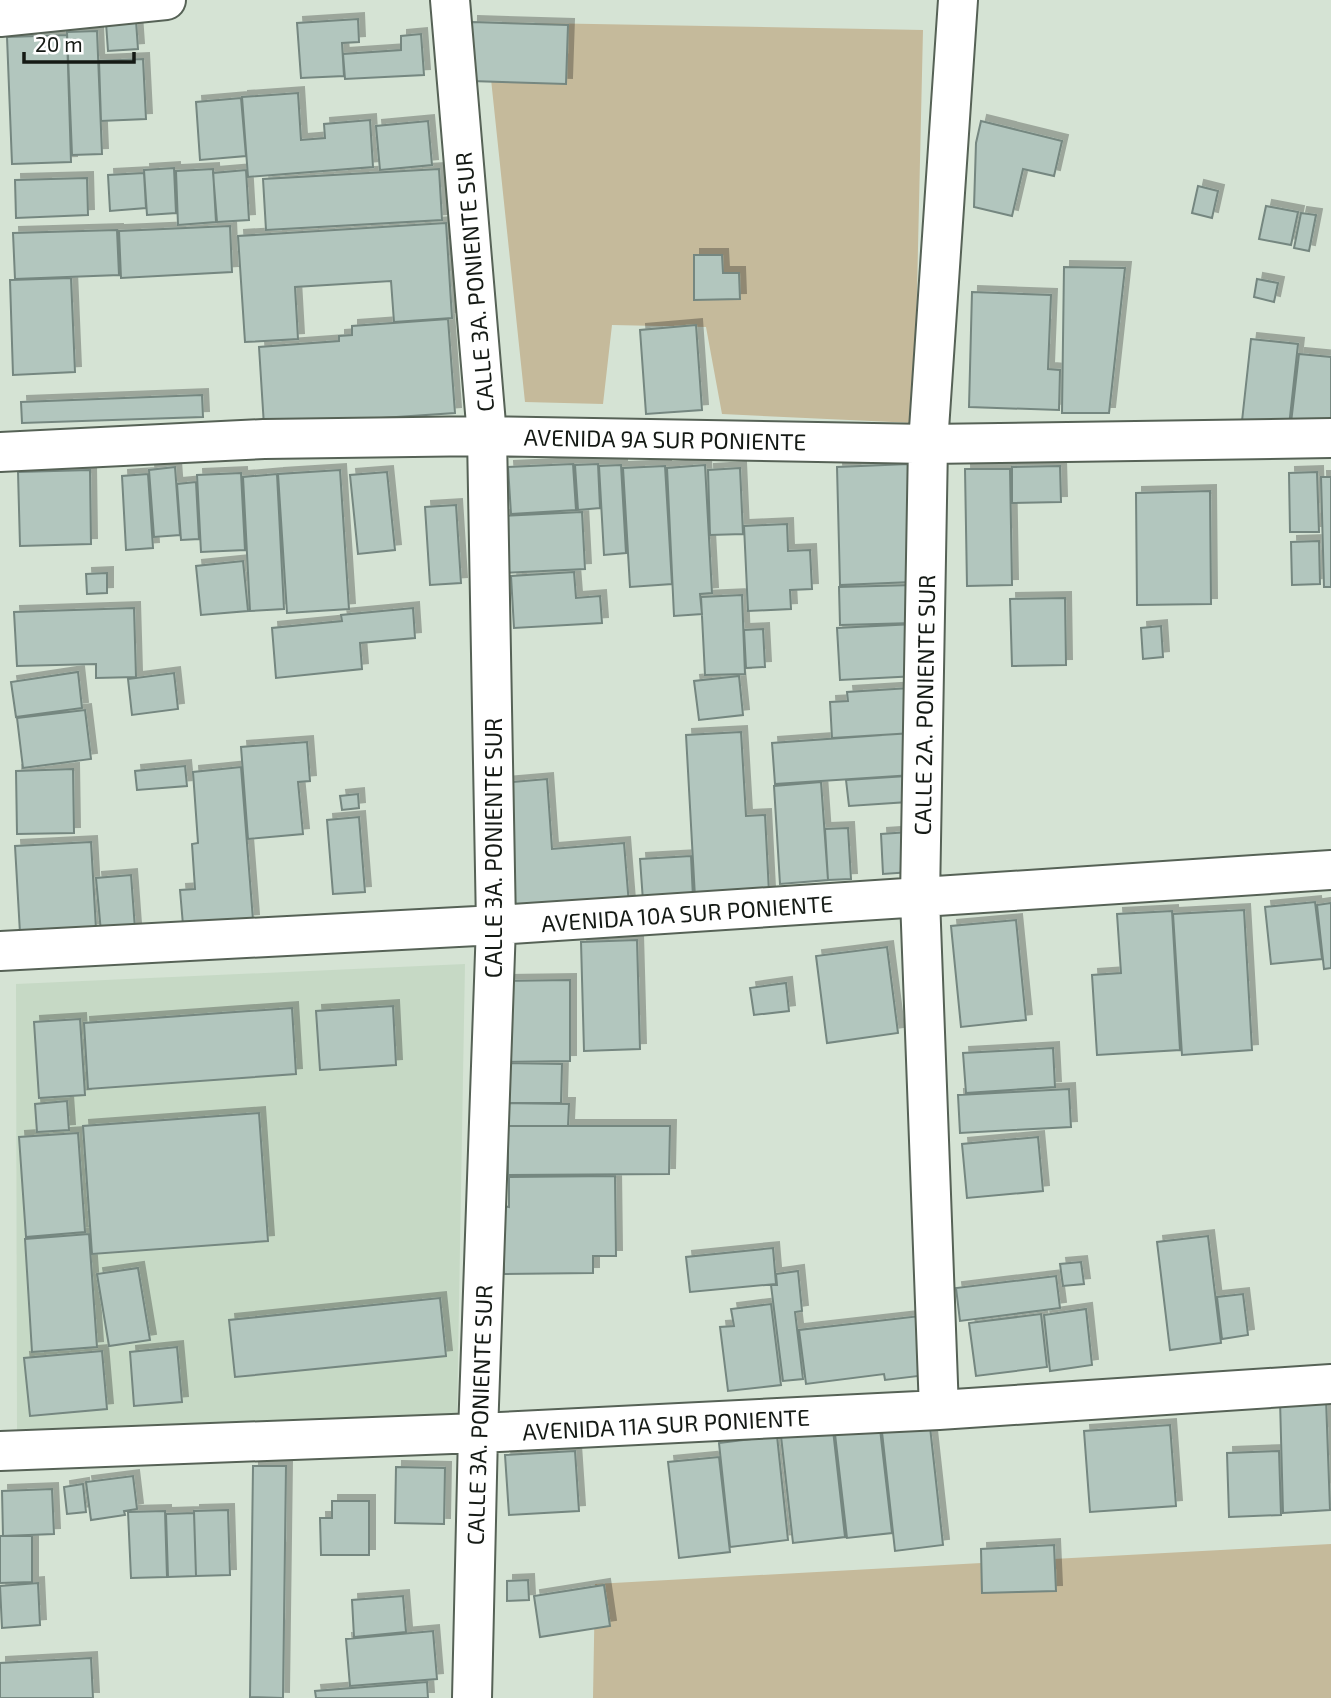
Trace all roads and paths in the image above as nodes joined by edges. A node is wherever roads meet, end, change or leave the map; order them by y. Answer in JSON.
{"nodes":[{"id":1,"x":166,"y":0,"type":"edge"},
{"id":2,"x":450,"y":0,"type":"edge"},
{"id":3,"x":958,"y":0,"type":"edge"},
{"id":4,"x":0,"y":17,"type":"edge"},
{"id":5,"x":487,"y":436,"type":"junction"},
{"id":6,"x":1331,"y":438,"type":"edge"},
{"id":7,"x":928,"y":444,"type":"junction"},
{"id":8,"x":0,"y":452,"type":"edge"},
{"id":9,"x":1331,"y":870,"type":"edge"},
{"id":10,"x":920,"y":898,"type":"junction"},
{"id":11,"x":496,"y":925,"type":"junction"},
{"id":12,"x":0,"y":951,"type":"edge"},
{"id":13,"x":1331,"y":1384,"type":"edge"},
{"id":14,"x":939,"y":1410,"type":"junction"},
{"id":15,"x":478,"y":1433,"type":"junction"},
{"id":16,"x":0,"y":1451,"type":"edge"},
{"id":17,"x":472,"y":1698,"type":"edge"}],
"edges":[{"from":1,"to":4,"type":"street"},
{"from":2,"to":5,"type":"street","name":"CALLE 3A. PONIENTE SUR"},
{"from":3,"to":7,"type":"street","name":"CALLE 2A. PONIENTE SUR"},
{"from":5,"to":7,"type":"street","name":"AVENIDA 9A SUR PONIENTE"},
{"from":5,"to":8,"type":"street","name":"AVENIDA 9A SUR PONIENTE"},
{"from":5,"to":11,"type":"street","name":"CALLE 3A. PONIENTE SUR"},
{"from":6,"to":7,"type":"street","name":"AVENIDA 9A SUR PONIENTE"},
{"from":7,"to":10,"type":"street","name":"CALLE 2A. PONIENTE SUR"},
{"from":9,"to":10,"type":"street","name":"AVENIDA 10A SUR PONIENTE"},
{"from":10,"to":11,"type":"street","name":"AVENIDA 10A SUR PONIENTE"},
{"from":10,"to":14,"type":"street","name":"CALLE 2A. PONIENTE SUR"},
{"from":11,"to":12,"type":"street","name":"AVENIDA 10A SUR PONIENTE"},
{"from":11,"to":15,"type":"street","name":"CALLE 3A. PONIENTE SUR"},
{"from":13,"to":14,"type":"street","name":"AVENIDA 11A SUR PONIENTE"},
{"from":14,"to":15,"type":"street","name":"AVENIDA 11A SUR PONIENTE"},
{"from":15,"to":16,"type":"street","name":"AVENIDA 11A SUR PONIENTE"},
{"from":15,"to":17,"type":"street","name":"CALLE 3A. PONIENTE SUR"}]}
